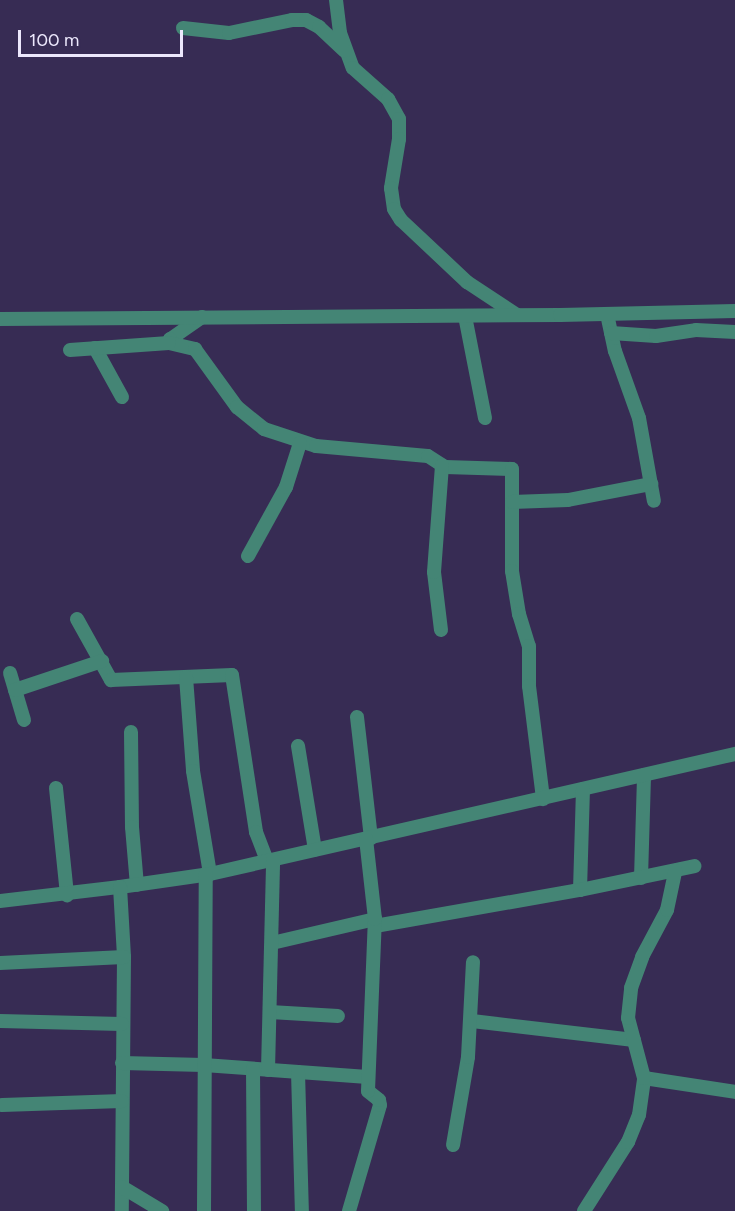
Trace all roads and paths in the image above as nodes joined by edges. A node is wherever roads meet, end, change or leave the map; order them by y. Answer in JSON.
{"nodes":[{"id":1,"x":336,"y":0,"type":"edge"},
{"id":2,"x":183,"y":28,"type":"dead end"},
{"id":3,"x":345,"y":51,"type":"junction"},
{"id":4,"x":735,"y":311,"type":"edge"},
{"id":5,"x":606,"y":314,"type":"junction"},
{"id":6,"x":517,"y":315,"type":"junction"},
{"id":7,"x":465,"y":316,"type":"junction"},
{"id":8,"x":202,"y":317,"type":"junction"},
{"id":9,"x":0,"y":319,"type":"edge"},
{"id":10,"x":735,"y":332,"type":"edge"},
{"id":11,"x":611,"y":333,"type":"junction"},
{"id":12,"x":169,"y":343,"type":"junction"},
{"id":13,"x":95,"y":348,"type":"junction"},
{"id":14,"x":70,"y":350,"type":"dead end"},
{"id":15,"x":122,"y":397,"type":"dead end"},
{"id":16,"x":484,"y":418,"type":"dead end"},
{"id":17,"x":300,"y":443,"type":"junction"},
{"id":18,"x":442,"y":465,"type":"junction"},
{"id":19,"x":651,"y":484,"type":"junction"},
{"id":20,"x":654,"y":501,"type":"dead end"},
{"id":21,"x":512,"y":502,"type":"junction"},
{"id":22,"x":248,"y":556,"type":"dead end"},
{"id":23,"x":78,"y":619,"type":"dead end"},
{"id":24,"x":441,"y":630,"type":"dead end"},
{"id":25,"x":102,"y":661,"type":"junction"},
{"id":26,"x":10,"y":673,"type":"dead end"},
{"id":27,"x":186,"y":676,"type":"junction"},
{"id":28,"x":15,"y":690,"type":"junction"},
{"id":29,"x":357,"y":717,"type":"dead end"},
{"id":30,"x":24,"y":720,"type":"dead end"},
{"id":31,"x":131,"y":732,"type":"dead end"},
{"id":32,"x":298,"y":746,"type":"dead end"},
{"id":33,"x":735,"y":754,"type":"edge"},
{"id":34,"x":644,"y":775,"type":"junction"},
{"id":35,"x":57,"y":788,"type":"dead end"},
{"id":36,"x":583,"y":789,"type":"junction"},
{"id":37,"x":543,"y":799,"type":"junction"},
{"id":38,"x":369,"y":838,"type":"junction"},
{"id":39,"x":315,"y":850,"type":"junction"},
{"id":40,"x":270,"y":860,"type":"junction"},
{"id":41,"x":695,"y":867,"type":"dead end"},
{"id":42,"x":675,"y":871,"type":"junction"},
{"id":43,"x":208,"y":874,"type":"junction"},
{"id":44,"x":641,"y":878,"type":"junction"},
{"id":45,"x":137,"y":885,"type":"junction"},
{"id":46,"x":120,"y":887,"type":"junction"},
{"id":47,"x":580,"y":891,"type":"junction"},
{"id":48,"x":67,"y":895,"type":"junction"},
{"id":49,"x":0,"y":902,"type":"edge"},
{"id":50,"x":375,"y":923,"type":"junction"},
{"id":51,"x":272,"y":943,"type":"junction"},
{"id":52,"x":124,"y":957,"type":"junction"},
{"id":53,"x":473,"y":962,"type":"dead end"},
{"id":54,"x":0,"y":963,"type":"edge"},
{"id":55,"x":270,"y":1012,"type":"junction"},
{"id":56,"x":338,"y":1016,"type":"dead end"},
{"id":57,"x":472,"y":1021,"type":"junction"},
{"id":58,"x":0,"y":1022,"type":"edge"},
{"id":59,"x":122,"y":1024,"type":"junction"},
{"id":60,"x":634,"y":1040,"type":"junction"},
{"id":61,"x":122,"y":1063,"type":"junction"},
{"id":62,"x":204,"y":1065,"type":"junction"},
{"id":63,"x":253,"y":1069,"type":"junction"},
{"id":64,"x":268,"y":1070,"type":"junction"},
{"id":65,"x":298,"y":1072,"type":"junction"},
{"id":66,"x":368,"y":1077,"type":"junction"},
{"id":67,"x":644,"y":1078,"type":"junction"},
{"id":68,"x":735,"y":1092,"type":"edge"},
{"id":69,"x":122,"y":1101,"type":"junction"},
{"id":70,"x":2,"y":1105,"type":"dead end"},
{"id":71,"x":453,"y":1145,"type":"dead end"},
{"id":72,"x":122,"y":1187,"type":"junction"},
{"id":73,"x":122,"y":1211,"type":"edge"},
{"id":74,"x":162,"y":1211,"type":"edge"},
{"id":75,"x":204,"y":1211,"type":"edge"},
{"id":76,"x":254,"y":1211,"type":"edge"},
{"id":77,"x":302,"y":1211,"type":"edge"},
{"id":78,"x":349,"y":1211,"type":"edge"},
{"id":79,"x":584,"y":1211,"type":"edge"}],
"edges":[{"from":1,"to":3,"type":"street"},
{"from":2,"to":3,"type":"street"},
{"from":3,"to":6,"type":"street"},
{"from":4,"to":5,"type":"street"},
{"from":5,"to":6,"type":"street"},
{"from":5,"to":11,"type":"street"},
{"from":6,"to":7,"type":"street"},
{"from":7,"to":8,"type":"street"},
{"from":7,"to":16,"type":"street"},
{"from":8,"to":9,"type":"street"},
{"from":8,"to":12,"type":"street"},
{"from":10,"to":11,"type":"street"},
{"from":11,"to":19,"type":"street"},
{"from":12,"to":13,"type":"street"},
{"from":12,"to":17,"type":"street"},
{"from":13,"to":14,"type":"street"},
{"from":13,"to":15,"type":"street"},
{"from":17,"to":18,"type":"street"},
{"from":17,"to":22,"type":"street"},
{"from":18,"to":21,"type":"street"},
{"from":18,"to":24,"type":"street"},
{"from":19,"to":20,"type":"street"},
{"from":19,"to":21,"type":"street"},
{"from":21,"to":37,"type":"street"},
{"from":23,"to":25,"type":"street"},
{"from":25,"to":27,"type":"street"},
{"from":25,"to":28,"type":"street"},
{"from":26,"to":28,"type":"street"},
{"from":27,"to":40,"type":"street"},
{"from":27,"to":43,"type":"street"},
{"from":28,"to":30,"type":"street"},
{"from":29,"to":38,"type":"street"},
{"from":31,"to":45,"type":"street"},
{"from":32,"to":39,"type":"street"},
{"from":33,"to":34,"type":"street"},
{"from":34,"to":36,"type":"street"},
{"from":34,"to":44,"type":"street"},
{"from":35,"to":48,"type":"street"},
{"from":36,"to":37,"type":"street"},
{"from":36,"to":47,"type":"street"},
{"from":37,"to":38,"type":"street"},
{"from":38,"to":39,"type":"street"},
{"from":38,"to":50,"type":"street"},
{"from":39,"to":40,"type":"street"},
{"from":40,"to":43,"type":"street"},
{"from":40,"to":51,"type":"street"},
{"from":41,"to":42,"type":"street"},
{"from":42,"to":44,"type":"street"},
{"from":42,"to":60,"type":"street"},
{"from":43,"to":45,"type":"street"},
{"from":43,"to":62,"type":"street"},
{"from":44,"to":47,"type":"street"},
{"from":45,"to":46,"type":"street"},
{"from":46,"to":48,"type":"street"},
{"from":46,"to":52,"type":"street"},
{"from":47,"to":50,"type":"street"},
{"from":48,"to":49,"type":"street"},
{"from":50,"to":51,"type":"street"},
{"from":50,"to":66,"type":"street"},
{"from":51,"to":55,"type":"street"},
{"from":52,"to":54,"type":"street"},
{"from":52,"to":59,"type":"street"},
{"from":53,"to":57,"type":"street"},
{"from":55,"to":56,"type":"street"},
{"from":55,"to":64,"type":"street"},
{"from":57,"to":60,"type":"street"},
{"from":57,"to":71,"type":"street"},
{"from":58,"to":59,"type":"street"},
{"from":59,"to":61,"type":"street"},
{"from":60,"to":67,"type":"street"},
{"from":61,"to":62,"type":"street"},
{"from":61,"to":69,"type":"street"},
{"from":62,"to":63,"type":"street"},
{"from":62,"to":75,"type":"street"},
{"from":63,"to":64,"type":"street"},
{"from":63,"to":76,"type":"street"},
{"from":64,"to":65,"type":"street"},
{"from":65,"to":66,"type":"street"},
{"from":65,"to":77,"type":"street"},
{"from":66,"to":78,"type":"street"},
{"from":67,"to":68,"type":"street"},
{"from":67,"to":79,"type":"street"},
{"from":69,"to":70,"type":"street"},
{"from":69,"to":72,"type":"street"},
{"from":72,"to":73,"type":"street"},
{"from":72,"to":74,"type":"street"}]}
